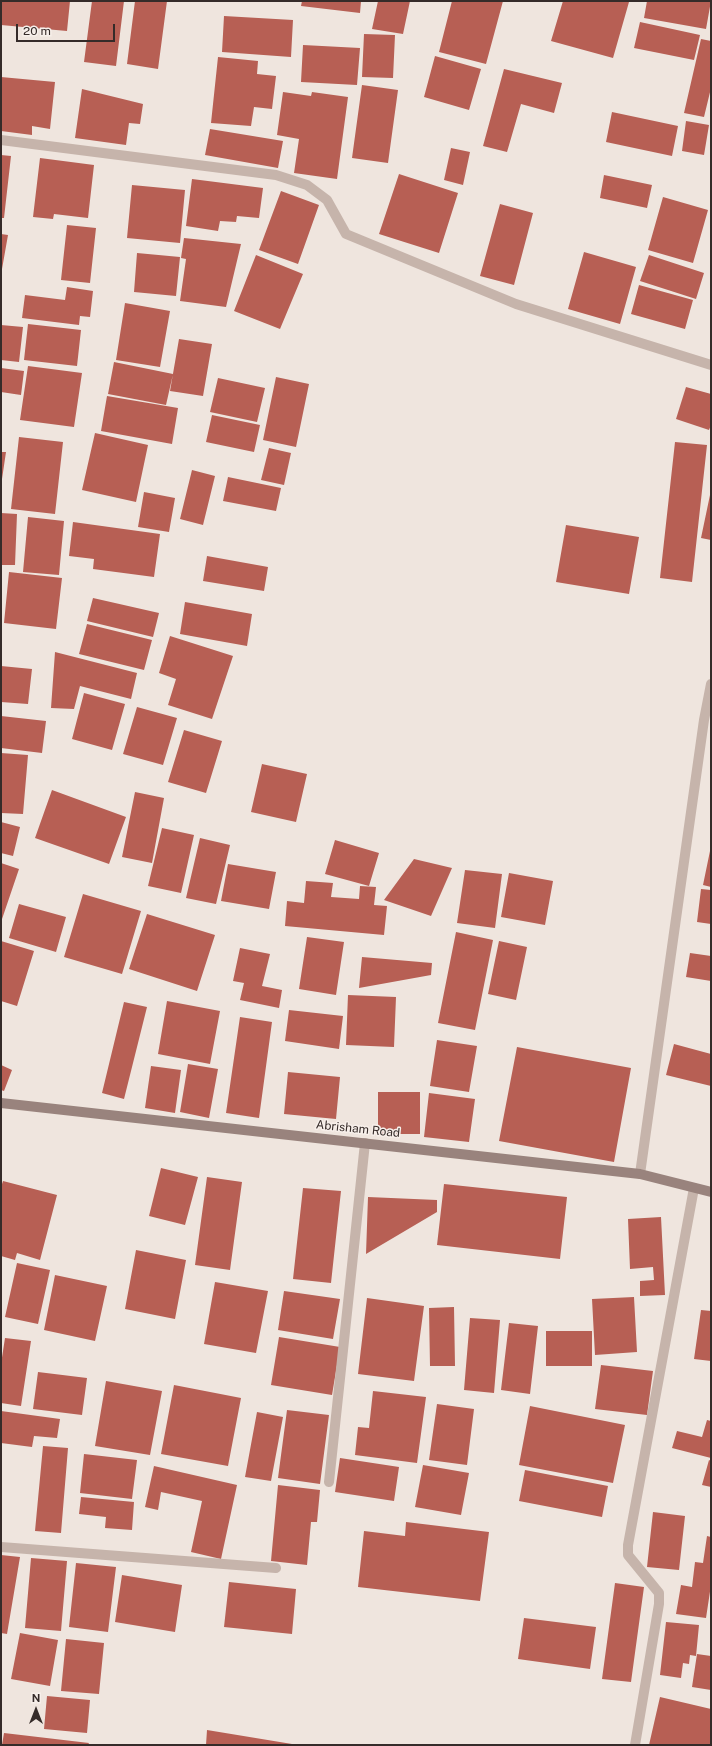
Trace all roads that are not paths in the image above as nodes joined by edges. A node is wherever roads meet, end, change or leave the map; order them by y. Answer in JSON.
{"nodes":[{"id":1,"x":1,"y":140,"type":"edge"},
{"id":2,"x":711,"y":365,"type":"edge"},
{"id":3,"x":711,"y":684,"type":"edge"},
{"id":4,"x":707,"y":720,"type":"edge"},
{"id":5,"x":1,"y":1103,"type":"edge"},
{"id":6,"x":365,"y":1143,"type":"junction"},
{"id":7,"x":640,"y":1174,"type":"junction"},
{"id":8,"x":694,"y":1188,"type":"junction"},
{"id":9,"x":711,"y":1192,"type":"edge"},
{"id":10,"x":329,"y":1482,"type":"dead end"},
{"id":11,"x":1,"y":1547,"type":"edge"},
{"id":12,"x":276,"y":1568,"type":"dead end"},
{"id":13,"x":635,"y":1745,"type":"edge"}],
"edges":[{"from":1,"to":2,"type":"street"},
{"from":3,"to":4,"type":"street"},
{"from":4,"to":7,"type":"street"},
{"from":5,"to":6,"type":"main road","name":"Abrisham Road"},
{"from":6,"to":7,"type":"main road","name":"Abrisham Road"},
{"from":6,"to":10,"type":"street"},
{"from":7,"to":8,"type":"main road","name":"Abrisham Road"},
{"from":8,"to":9,"type":"main road","name":"Abrisham Road"},
{"from":8,"to":13,"type":"street"},
{"from":11,"to":12,"type":"street"}]}
